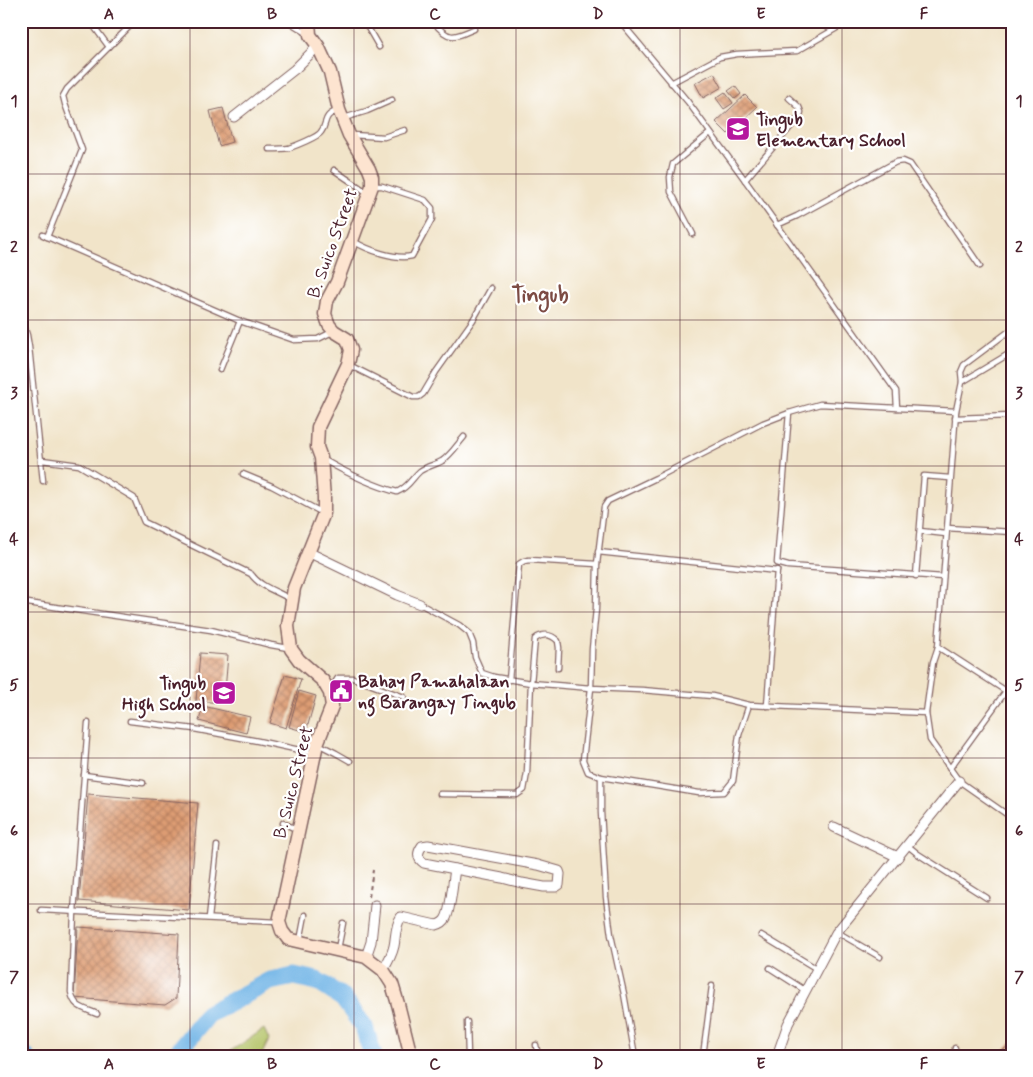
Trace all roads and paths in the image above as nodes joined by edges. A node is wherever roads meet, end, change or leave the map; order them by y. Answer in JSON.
{"nodes":[{"id":1,"x":90,"y":21,"type":"edge"},
{"id":2,"x":135,"y":21,"type":"edge"},
{"id":3,"x":288,"y":21,"type":"edge"},
{"id":4,"x":308,"y":21,"type":"edge"},
{"id":5,"x":364,"y":21,"type":"edge"},
{"id":6,"x":433,"y":21,"type":"edge"},
{"id":7,"x":620,"y":21,"type":"edge"},
{"id":8,"x":849,"y":21,"type":"edge"},
{"id":9,"x":474,"y":28,"type":"dead end"},
{"id":10,"x":310,"y":35,"type":"junction"},
{"id":11,"x":318,"y":46,"type":"junction"},
{"id":12,"x":109,"y":47,"type":"junction"},
{"id":13,"x":380,"y":47,"type":"dead end"},
{"id":14,"x":671,"y":83,"type":"junction"},
{"id":15,"x":790,"y":98,"type":"dead end"},
{"id":16,"x":392,"y":100,"type":"dead end"},
{"id":17,"x":341,"y":114,"type":"junction"},
{"id":18,"x":234,"y":117,"type":"dead end"},
{"id":19,"x":405,"y":130,"type":"dead end"},
{"id":20,"x":710,"y":133,"type":"junction"},
{"id":21,"x":349,"y":135,"type":"junction"},
{"id":22,"x":269,"y":149,"type":"dead end"},
{"id":23,"x":334,"y":170,"type":"dead end"},
{"id":24,"x":745,"y":180,"type":"junction"},
{"id":25,"x":371,"y":190,"type":"junction"},
{"id":26,"x":777,"y":225,"type":"junction"},
{"id":27,"x":693,"y":234,"type":"dead end"},
{"id":28,"x":352,"y":240,"type":"junction"},
{"id":29,"x":980,"y":266,"type":"dead end"},
{"id":30,"x":491,"y":288,"type":"dead end"},
{"id":31,"x":22,"y":320,"type":"edge"},
{"id":32,"x":240,"y":321,"type":"junction"},
{"id":33,"x":1012,"y":329,"type":"edge"},
{"id":34,"x":334,"y":331,"type":"junction"},
{"id":35,"x":1012,"y":352,"type":"edge"},
{"id":36,"x":348,"y":364,"type":"junction"},
{"id":37,"x":220,"y":370,"type":"dead end"},
{"id":38,"x":962,"y":382,"type":"junction"},
{"id":39,"x":897,"y":408,"type":"junction"},
{"id":40,"x":956,"y":411,"type":"junction"},
{"id":41,"x":788,"y":412,"type":"junction"},
{"id":42,"x":1012,"y":416,"type":"edge"},
{"id":43,"x":956,"y":418,"type":"junction"},
{"id":44,"x":464,"y":437,"type":"dead end"},
{"id":45,"x":321,"y":458,"type":"junction"},
{"id":46,"x":42,"y":460,"type":"junction"},
{"id":47,"x":243,"y":474,"type":"dead end"},
{"id":48,"x":950,"y":478,"type":"junction"},
{"id":49,"x":43,"y":481,"type":"dead end"},
{"id":50,"x":324,"y":513,"type":"junction"},
{"id":51,"x":947,"y":528,"type":"junction"},
{"id":52,"x":920,"y":531,"type":"junction"},
{"id":53,"x":1012,"y":532,"type":"edge"},
{"id":54,"x":946,"y":534,"type":"junction"},
{"id":55,"x":308,"y":552,"type":"junction"},
{"id":56,"x":598,"y":552,"type":"junction"},
{"id":57,"x":778,"y":563,"type":"junction"},
{"id":58,"x":597,"y":564,"type":"junction"},
{"id":59,"x":777,"y":571,"type":"junction"},
{"id":60,"x":916,"y":576,"type":"junction"},
{"id":61,"x":943,"y":577,"type":"junction"},
{"id":62,"x":292,"y":600,"type":"junction"},
{"id":63,"x":21,"y":602,"type":"edge"},
{"id":64,"x":420,"y":604,"type":"joint"},
{"id":65,"x":938,"y":647,"type":"junction"},
{"id":66,"x":291,"y":649,"type":"junction"},
{"id":67,"x":558,"y":668,"type":"dead end"},
{"id":68,"x":509,"y":680,"type":"junction"},
{"id":69,"x":531,"y":683,"type":"junction"},
{"id":70,"x":1012,"y":686,"type":"edge"},
{"id":71,"x":591,"y":688,"type":"junction"},
{"id":72,"x":329,"y":691,"type":"junction"},
{"id":73,"x":1006,"y":692,"type":"junction"},
{"id":74,"x":404,"y":697,"type":"dead end"},
{"id":75,"x":748,"y":705,"type":"junction"},
{"id":76,"x":766,"y":706,"type":"junction"},
{"id":77,"x":926,"y":713,"type":"junction"},
{"id":78,"x":130,"y":721,"type":"dead end"},
{"id":79,"x":88,"y":723,"type":"dead end"},
{"id":80,"x":317,"y":749,"type":"junction"},
{"id":81,"x":350,"y":761,"type":"dead end"},
{"id":82,"x":950,"y":768,"type":"junction"},
{"id":83,"x":84,"y":775,"type":"junction"},
{"id":84,"x":601,"y":777,"type":"junction"},
{"id":85,"x":959,"y":781,"type":"junction"},
{"id":86,"x":143,"y":783,"type":"dead end"},
{"id":87,"x":440,"y":794,"type":"dead end"},
{"id":88,"x":1012,"y":818,"type":"edge"},
{"id":89,"x":282,"y":823,"type":"dead end"},
{"id":90,"x":834,"y":827,"type":"dead end"},
{"id":91,"x":299,"y":830,"type":"junction"},
{"id":92,"x":907,"y":845,"type":"junction"},
{"id":93,"x":216,"y":846,"type":"dead end"},
{"id":94,"x":898,"y":857,"type":"junction"},
{"id":95,"x":455,"y":868,"type":"junction"},
{"id":96,"x":373,"y":870,"type":"dead end"},
{"id":97,"x":987,"y":898,"type":"dead end"},
{"id":98,"x":375,"y":905,"type":"joint"},
{"id":99,"x":41,"y":910,"type":"dead end"},
{"id":100,"x":74,"y":912,"type":"junction"},
{"id":101,"x":305,"y":915,"type":"dead end"},
{"id":102,"x":209,"y":918,"type":"junction"},
{"id":103,"x":279,"y":922,"type":"junction"},
{"id":104,"x":343,"y":923,"type":"dead end"},
{"id":105,"x":837,"y":932,"type":"junction"},
{"id":106,"x":761,"y":934,"type":"dead end"},
{"id":107,"x":300,"y":942,"type":"junction"},
{"id":108,"x":338,"y":951,"type":"junction"},
{"id":109,"x":366,"y":957,"type":"junction"},
{"id":110,"x":880,"y":957,"type":"dead end"},
{"id":111,"x":770,"y":968,"type":"dead end"},
{"id":112,"x":817,"y":969,"type":"junction"},
{"id":113,"x":384,"y":970,"type":"junction"},
{"id":114,"x":712,"y":986,"type":"dead end"},
{"id":115,"x":806,"y":991,"type":"junction"},
{"id":116,"x":97,"y":1014,"type":"dead end"},
{"id":117,"x":467,"y":1022,"type":"dead end"},
{"id":118,"x":536,"y":1046,"type":"dead end"},
{"id":119,"x":955,"y":1048,"type":"dead end"},
{"id":120,"x":411,"y":1056,"type":"edge"},
{"id":121,"x":468,"y":1056,"type":"edge"},
{"id":122,"x":538,"y":1056,"type":"edge"},
{"id":123,"x":635,"y":1056,"type":"edge"},
{"id":124,"x":703,"y":1056,"type":"edge"},
{"id":125,"x":777,"y":1056,"type":"edge"},
{"id":126,"x":956,"y":1056,"type":"edge"}],
"edges":[{"from":1,"to":12,"type":"lane"},
{"from":2,"to":12,"type":"lane"},
{"from":3,"to":10,"type":"lane"},
{"from":4,"to":10,"type":"street","name":"B. Suico Street"},
{"from":5,"to":13,"type":"lane"},
{"from":6,"to":9,"type":"lane"},
{"from":7,"to":14,"type":"lane"},
{"from":8,"to":14,"type":"lane"},
{"from":10,"to":11,"type":"street","name":"B. Suico Street"},
{"from":11,"to":17,"type":"street","name":"B. Suico Street"},
{"from":11,"to":18,"type":"street"},
{"from":12,"to":32,"type":"lane"},
{"from":14,"to":20,"type":"lane"},
{"from":15,"to":24,"type":"lane"},
{"from":16,"to":17,"type":"lane"},
{"from":17,"to":21,"type":"street","name":"B. Suico Street"},
{"from":17,"to":22,"type":"lane"},
{"from":19,"to":21,"type":"lane"},
{"from":20,"to":24,"type":"lane"},
{"from":20,"to":27,"type":"lane"},
{"from":21,"to":25,"type":"street","name":"B. Suico Street"},
{"from":23,"to":25,"type":"lane"},
{"from":24,"to":26,"type":"lane"},
{"from":25,"to":28,"type":"street","name":"B. Suico Street"},
{"from":25,"to":28,"type":"lane"},
{"from":26,"to":29,"type":"lane"},
{"from":26,"to":39,"type":"lane"},
{"from":28,"to":34,"type":"street","name":"B. Suico Street"},
{"from":30,"to":36,"type":"lane"},
{"from":31,"to":46,"type":"lane"},
{"from":32,"to":34,"type":"lane"},
{"from":32,"to":37,"type":"lane"},
{"from":33,"to":38,"type":"lane"},
{"from":34,"to":36,"type":"street","name":"B. Suico Street"},
{"from":35,"to":38,"type":"lane"},
{"from":36,"to":45,"type":"street","name":"B. Suico Street"},
{"from":38,"to":40,"type":"lane"},
{"from":39,"to":40,"type":"lane"},
{"from":39,"to":41,"type":"lane"},
{"from":40,"to":43,"type":"lane"},
{"from":41,"to":56,"type":"lane"},
{"from":41,"to":57,"type":"lane"},
{"from":42,"to":43,"type":"lane"},
{"from":43,"to":48,"type":"lane"},
{"from":44,"to":45,"type":"lane"},
{"from":45,"to":50,"type":"street","name":"B. Suico Street"},
{"from":46,"to":49,"type":"lane"},
{"from":46,"to":62,"type":"lane"},
{"from":47,"to":50,"type":"lane"},
{"from":48,"to":51,"type":"lane"},
{"from":48,"to":52,"type":"lane"},
{"from":50,"to":55,"type":"street","name":"B. Suico Street"},
{"from":51,"to":53,"type":"lane"},
{"from":51,"to":54,"type":"lane"},
{"from":52,"to":54,"type":"lane"},
{"from":52,"to":60,"type":"lane"},
{"from":54,"to":61,"type":"lane"},
{"from":55,"to":62,"type":"street","name":"B. Suico Street"},
{"from":55,"to":64,"type":"street"},
{"from":56,"to":58,"type":"lane"},
{"from":56,"to":59,"type":"lane"},
{"from":57,"to":59,"type":"lane"},
{"from":57,"to":60,"type":"lane"},
{"from":58,"to":68,"type":"lane"},
{"from":58,"to":71,"type":"lane"},
{"from":59,"to":76,"type":"lane"},
{"from":60,"to":61,"type":"lane"},
{"from":61,"to":65,"type":"lane"},
{"from":62,"to":66,"type":"street","name":"B. Suico Street"},
{"from":63,"to":66,"type":"lane"},
{"from":64,"to":68,"type":"lane"},
{"from":65,"to":73,"type":"lane"},
{"from":65,"to":77,"type":"lane"},
{"from":66,"to":72,"type":"street"},
{"from":67,"to":69,"type":"lane"},
{"from":68,"to":69,"type":"lane"},
{"from":69,"to":71,"type":"lane"},
{"from":69,"to":87,"type":"lane"},
{"from":70,"to":73,"type":"lane"},
{"from":71,"to":75,"type":"lane"},
{"from":71,"to":84,"type":"lane"},
{"from":72,"to":74,"type":"lane"},
{"from":72,"to":80,"type":"street","name":"B. Suico Street"},
{"from":73,"to":82,"type":"lane"},
{"from":75,"to":76,"type":"lane"},
{"from":75,"to":84,"type":"lane"},
{"from":76,"to":77,"type":"lane"},
{"from":77,"to":82,"type":"lane"},
{"from":78,"to":80,"type":"lane"},
{"from":79,"to":83,"type":"lane"},
{"from":80,"to":81,"type":"lane"},
{"from":80,"to":91,"type":"street","name":"B. Suico Street"},
{"from":82,"to":85,"type":"lane"},
{"from":83,"to":86,"type":"lane"},
{"from":83,"to":100,"type":"lane"},
{"from":84,"to":123,"type":"lane"},
{"from":85,"to":88,"type":"lane"},
{"from":85,"to":92,"type":"street"},
{"from":89,"to":91,"type":"lane"},
{"from":90,"to":94,"type":"street"},
{"from":91,"to":103,"type":"street","name":"B. Suico Street"},
{"from":92,"to":94,"type":"street"},
{"from":92,"to":97,"type":"lane"},
{"from":93,"to":102,"type":"lane"},
{"from":94,"to":105,"type":"street"},
{"from":95,"to":95,"type":"street"},
{"from":95,"to":113,"type":"street"},
{"from":96,"to":98,"type":"path"},
{"from":98,"to":109,"type":"street"},
{"from":99,"to":100,"type":"lane"},
{"from":100,"to":102,"type":"lane"},
{"from":100,"to":116,"type":"lane"},
{"from":101,"to":107,"type":"lane"},
{"from":102,"to":103,"type":"lane"},
{"from":103,"to":107,"type":"street"},
{"from":104,"to":108,"type":"lane"},
{"from":105,"to":110,"type":"lane"},
{"from":105,"to":112,"type":"street"},
{"from":106,"to":112,"type":"lane"},
{"from":107,"to":108,"type":"street"},
{"from":108,"to":109,"type":"street"},
{"from":109,"to":113,"type":"street"},
{"from":111,"to":115,"type":"lane"},
{"from":112,"to":115,"type":"street"},
{"from":113,"to":120,"type":"street"},
{"from":114,"to":124,"type":"lane"},
{"from":115,"to":125,"type":"street"},
{"from":117,"to":121,"type":"lane"},
{"from":118,"to":122,"type":"lane"},
{"from":119,"to":126,"type":"lane"}]}
